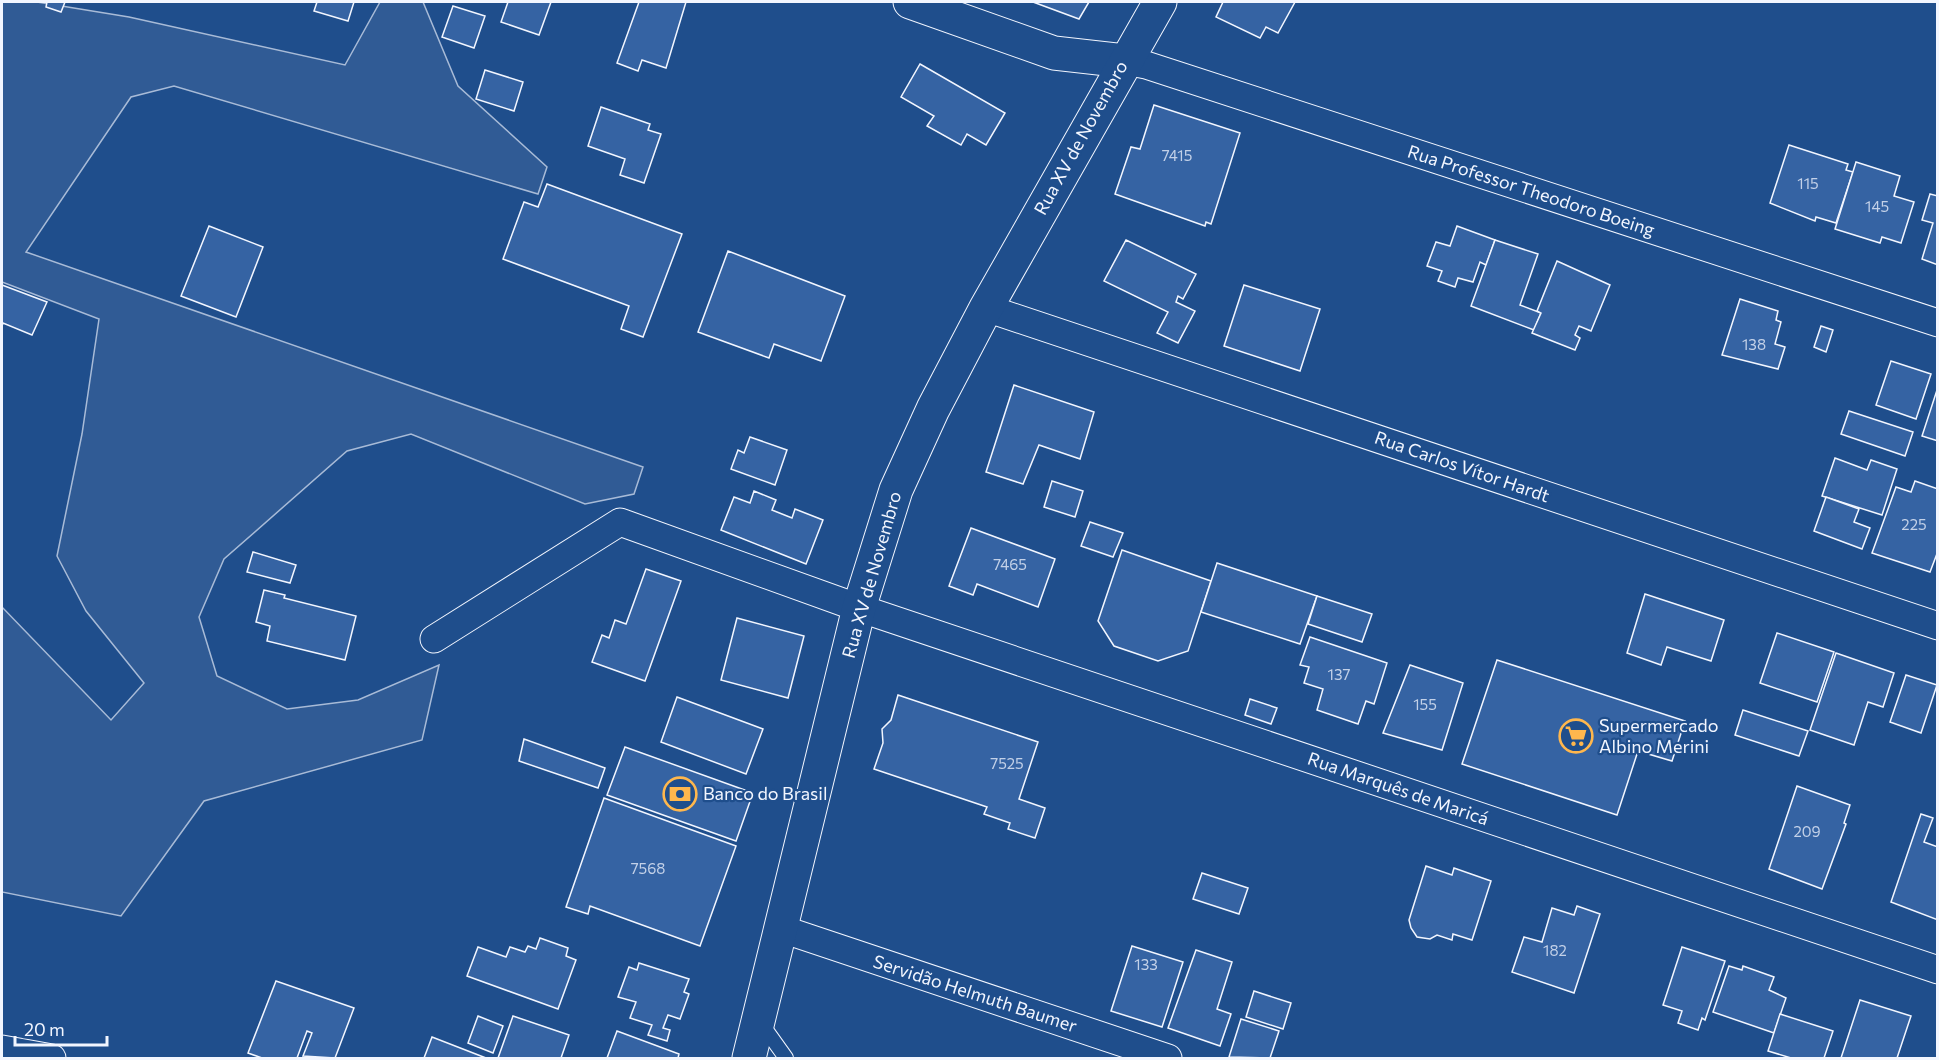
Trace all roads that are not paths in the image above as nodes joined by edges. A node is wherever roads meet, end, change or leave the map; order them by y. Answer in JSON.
{"nodes":[{"id":1,"x":910,"y":2,"type":"edge"},
{"id":2,"x":1160,"y":2,"type":"edge"},
{"id":3,"x":1125,"y":62,"type":"junction"},
{"id":4,"x":986,"y":308,"type":"junction"},
{"id":5,"x":1938,"y":323,"type":"edge"},
{"id":6,"x":859,"y":608,"type":"junction"},
{"id":7,"x":1938,"y":626,"type":"edge"},
{"id":8,"x":434,"y":639,"type":"dead end"},
{"id":9,"x":782,"y":929,"type":"junction"},
{"id":10,"x":1938,"y":970,"type":"edge"},
{"id":11,"x":758,"y":1020,"type":"junction"},
{"id":12,"x":2,"y":1049,"type":"edge"},
{"id":13,"x":52,"y":1059,"type":"edge"},
{"id":14,"x":749,"y":1059,"type":"edge"},
{"id":15,"x":786,"y":1059,"type":"edge"},
{"id":16,"x":1168,"y":1059,"type":"edge"}],
"edges":[{"from":1,"to":3,"type":"main road"},
{"from":2,"to":3,"type":"main road","name":"Rua XV de Novembro"},
{"from":3,"to":4,"type":"main road","name":"Rua XV de Novembro"},
{"from":3,"to":5,"type":"street","name":"Rua Professor Theodoro Boeing"},
{"from":4,"to":6,"type":"main road","name":"Rua XV de Novembro"},
{"from":4,"to":7,"type":"street","name":"Rua Carlos Vítor Hardt"},
{"from":6,"to":8,"type":"street","name":"Rua Marquês de Maricá"},
{"from":6,"to":9,"type":"main road","name":"Rua XV de Novembro"},
{"from":6,"to":10,"type":"street","name":"Rua Marquês de Maricá"},
{"from":9,"to":11,"type":"main road","name":"Rua XV de Novembro"},
{"from":9,"to":16,"type":"street","name":"Servidão Helmuth Baumer"},
{"from":11,"to":14,"type":"main road","name":"Rua XV de Novembro"},
{"from":11,"to":15,"type":"lane"},
{"from":12,"to":13,"type":"street"}]}
